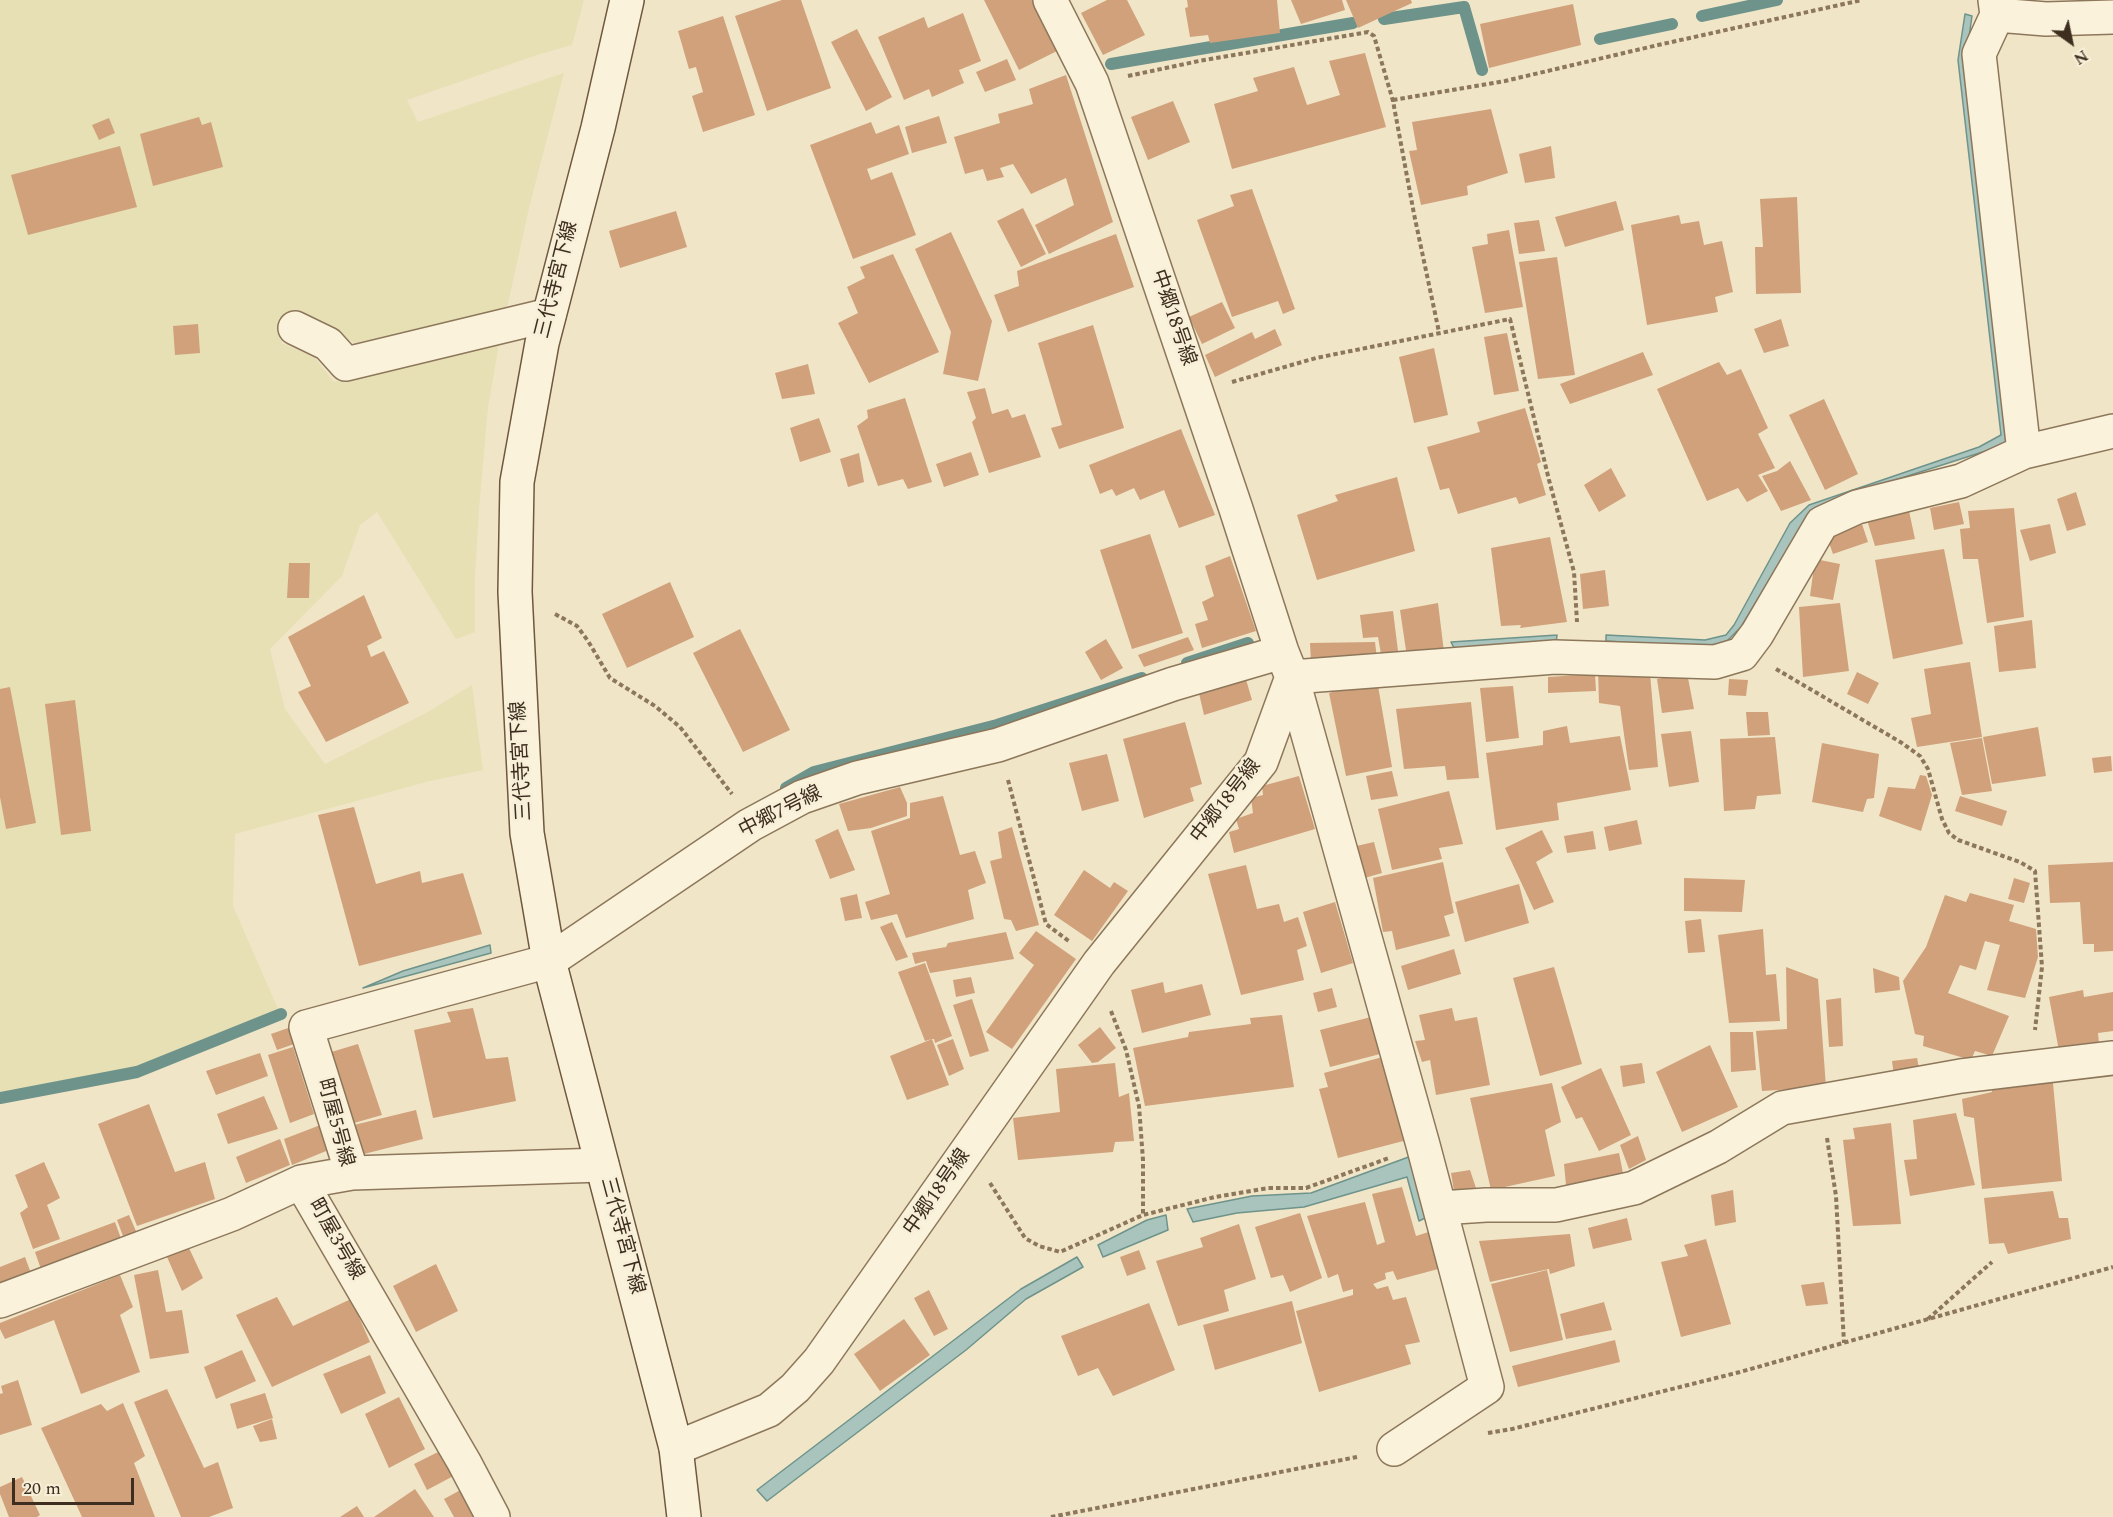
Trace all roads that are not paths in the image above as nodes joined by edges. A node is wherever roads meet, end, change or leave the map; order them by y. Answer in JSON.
{"nodes":[{"id":1,"x":627,"y":0,"type":"edge"},
{"id":2,"x":1050,"y":0,"type":"edge"},
{"id":3,"x":1996,"y":7,"type":"edge"},
{"id":4,"x":2113,"y":17,"type":"edge"},
{"id":5,"x":549,"y":315,"type":"junction"},
{"id":6,"x":295,"y":328,"type":"dead end"},
{"id":7,"x":2113,"y":431,"type":"edge"},
{"id":8,"x":2024,"y":452,"type":"junction"},
{"id":9,"x":1287,"y":664,"type":"junction"},
{"id":10,"x":549,"y":961,"type":"junction"},
{"id":11,"x":306,"y":1026,"type":"joint"},
{"id":12,"x":2113,"y":1058,"type":"edge"},
{"id":13,"x":602,"y":1165,"type":"junction"},
{"id":14,"x":352,"y":1173,"type":"junction"},
{"id":15,"x":301,"y":1182,"type":"junction"},
{"id":16,"x":1440,"y":1208,"type":"junction"},
{"id":17,"x":0,"y":1301,"type":"edge"},
{"id":18,"x":676,"y":1448,"type":"junction"},
{"id":19,"x":1394,"y":1449,"type":"road end"},
{"id":20,"x":493,"y":1517,"type":"edge"},
{"id":21,"x":684,"y":1517,"type":"edge"}],
"edges":[{"from":1,"to":5,"type":"street","name":"三代寺宮下線"},
{"from":2,"to":9,"type":"street","name":"中郷18号線"},
{"from":3,"to":4,"type":"street"},
{"from":3,"to":8,"type":"street"},
{"from":5,"to":6,"type":"street"},
{"from":5,"to":10,"type":"street","name":"三代寺宮下線"},
{"from":7,"to":8,"type":"street"},
{"from":8,"to":9,"type":"street","name":"中郷7号線"},
{"from":9,"to":10,"type":"street","name":"中郷7号線"},
{"from":9,"to":16,"type":"street"},
{"from":9,"to":18,"type":"street","name":"中郷18号線"},
{"from":10,"to":11,"type":"street","name":"中郷7号線"},
{"from":10,"to":13,"type":"street","name":"三代寺宮下線"},
{"from":11,"to":14,"type":"street","name":"町屋5号線"},
{"from":12,"to":16,"type":"street"},
{"from":13,"to":14,"type":"street"},
{"from":13,"to":18,"type":"street","name":"三代寺宮下線"},
{"from":14,"to":15,"type":"street","name":"町屋5号線"},
{"from":15,"to":17,"type":"street","name":"町屋3号線"},
{"from":15,"to":20,"type":"street","name":"町屋3号線"},
{"from":16,"to":19,"type":"street"},
{"from":18,"to":21,"type":"street","name":"三代寺宮下線"}]}
